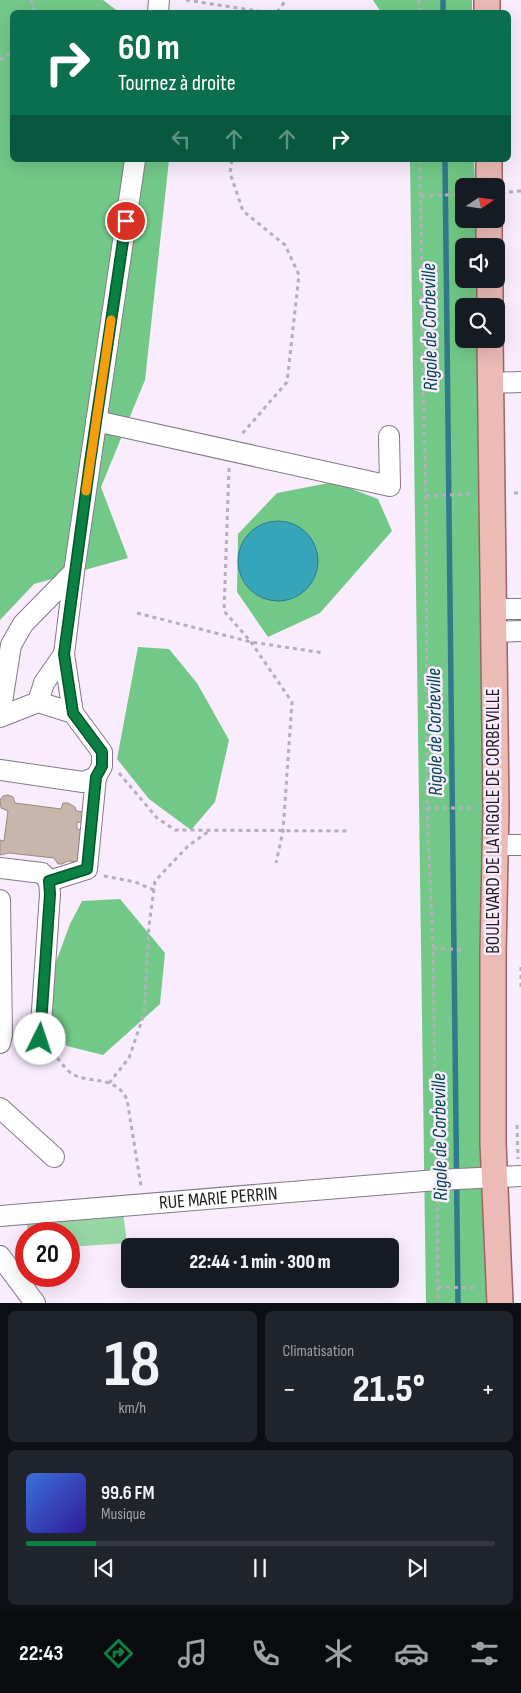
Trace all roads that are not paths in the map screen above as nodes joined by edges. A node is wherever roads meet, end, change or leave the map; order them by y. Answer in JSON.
{"nodes":[{"id":1,"x":135,"y":162,"type":"edge"},
{"id":2,"x":489,"y":162,"type":"edge"},
{"id":3,"x":489,"y":178,"type":"edge"},
{"id":4,"x":490,"y":348,"type":"edge"},
{"id":5,"x":521,"y":382,"type":"edge"},
{"id":6,"x":491,"y":383,"type":"junction"},
{"id":7,"x":96,"y":421,"type":"junction"},
{"id":8,"x":389,"y":436,"type":"dead end"},
{"id":9,"x":74,"y":572,"type":"junction"},
{"id":10,"x":521,"y":609,"type":"edge"},
{"id":11,"x":493,"y":621,"type":"junction"},
{"id":12,"x":521,"y":631,"type":"edge"},
{"id":13,"x":64,"y":654,"type":"junction"},
{"id":14,"x":38,"y":702,"type":"junction"},
{"id":15,"x":73,"y":713,"type":"junction"},
{"id":16,"x":0,"y":716,"type":"edge"},
{"id":17,"x":0,"y":770,"type":"edge"},
{"id":18,"x":96,"y":777,"type":"junction"},
{"id":19,"x":495,"y":845,"type":"junction"},
{"id":20,"x":521,"y":845,"type":"edge"},
{"id":21,"x":0,"y":868,"type":"edge"},
{"id":22,"x":49,"y":881,"type":"junction"},
{"id":23,"x":0,"y":900,"type":"edge"},
{"id":24,"x":40,"y":1039,"type":"road end"},
{"id":25,"x":0,"y":1043,"type":"edge"},
{"id":26,"x":0,"y":1108,"type":"edge"},
{"id":27,"x":54,"y":1157,"type":"dead end"},
{"id":28,"x":521,"y":1176,"type":"edge"},
{"id":29,"x":495,"y":1178,"type":"junction"},
{"id":30,"x":0,"y":1216,"type":"edge"},
{"id":31,"x":0,"y":1256,"type":"edge"},
{"id":32,"x":32,"y":1301,"type":"edge"},
{"id":33,"x":500,"y":1303,"type":"edge"}],
"edges":[{"from":1,"to":7,"type":"street"},
{"from":2,"to":3,"type":"main road"},
{"from":4,"to":6,"type":"main road","name":"BOULEVARD DE LA RIGOLE DE CORBEVILLE"},
{"from":5,"to":6,"type":"street"},
{"from":6,"to":11,"type":"main road","name":"BOULEVARD DE LA RIGOLE DE CORBEVILLE"},
{"from":7,"to":8,"type":"street"},
{"from":7,"to":9,"type":"street"},
{"from":9,"to":13,"type":"street"},
{"from":9,"to":16,"type":"street"},
{"from":10,"to":11,"type":"street"},
{"from":11,"to":12,"type":"street"},
{"from":11,"to":19,"type":"main road","name":"BOULEVARD DE LA RIGOLE DE CORBEVILLE"},
{"from":13,"to":14,"type":"street"},
{"from":13,"to":15,"type":"street"},
{"from":14,"to":15,"type":"street"},
{"from":14,"to":16,"type":"street"},
{"from":15,"to":18,"type":"street"},
{"from":17,"to":18,"type":"street"},
{"from":18,"to":22,"type":"street"},
{"from":19,"to":20,"type":"street"},
{"from":19,"to":29,"type":"main road","name":"BOULEVARD DE LA RIGOLE DE CORBEVILLE"},
{"from":21,"to":22,"type":"street"},
{"from":22,"to":24,"type":"street"},
{"from":23,"to":25,"type":"street"},
{"from":26,"to":27,"type":"street"},
{"from":28,"to":29,"type":"street","name":"RUE MARIE PERRIN"},
{"from":29,"to":30,"type":"street","name":"RUE MARIE PERRIN"},
{"from":29,"to":33,"type":"main road","name":"BOULEVARD DE LA RIGOLE DE CORBEVILLE"},
{"from":31,"to":32,"type":"street"}]}
